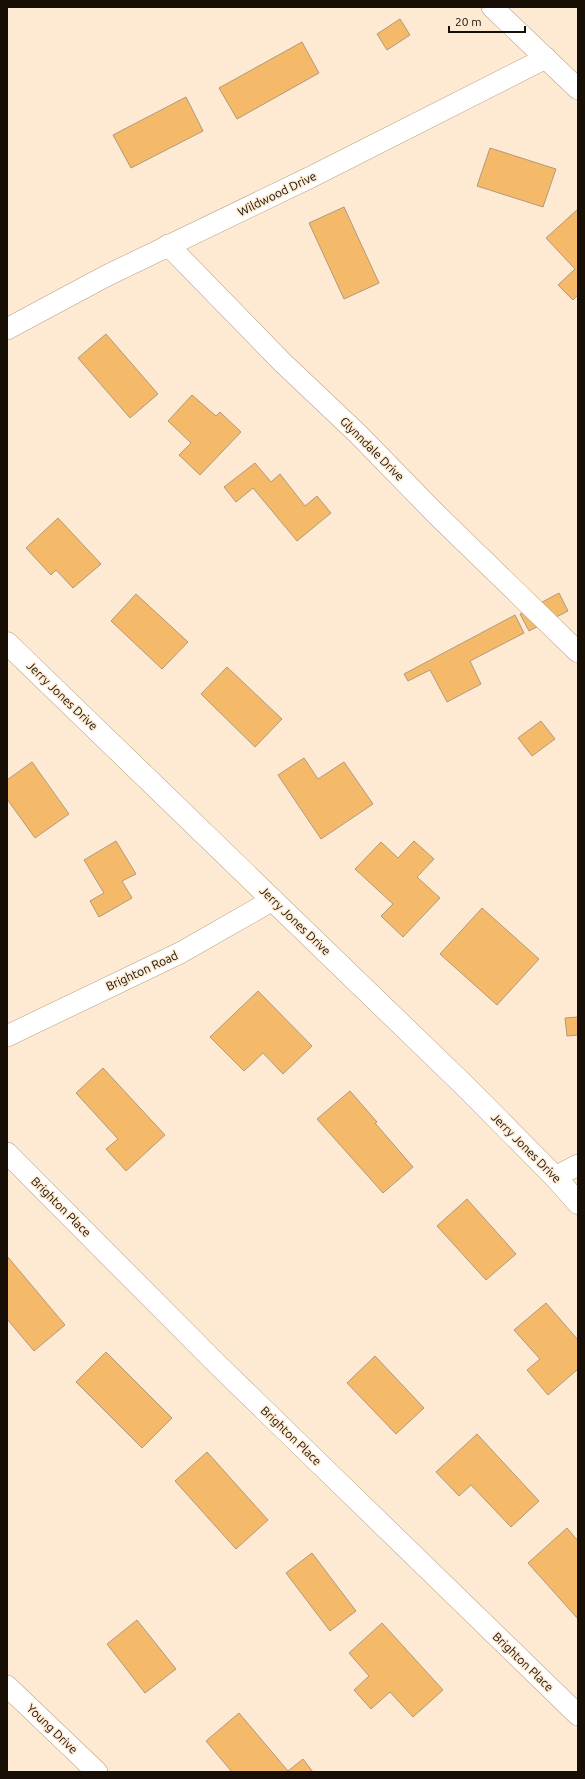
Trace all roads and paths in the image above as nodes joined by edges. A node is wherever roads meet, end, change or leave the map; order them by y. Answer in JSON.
{"nodes":[{"id":1,"x":492,"y":7,"type":"edge"},
{"id":2,"x":546,"y":58,"type":"junction"},
{"id":3,"x":578,"y":89,"type":"edge"},
{"id":4,"x":168,"y":245,"type":"junction"},
{"id":5,"x":7,"y":329,"type":"edge"},
{"id":6,"x":7,"y":643,"type":"edge"},
{"id":7,"x":578,"y":652,"type":"edge"},
{"id":8,"x":273,"y":900,"type":"junction"},
{"id":9,"x":7,"y":1036,"type":"edge"},
{"id":10,"x":7,"y":1153,"type":"edge"},
{"id":11,"x":578,"y":1165,"type":"edge"},
{"id":12,"x":555,"y":1177,"type":"junction"},
{"id":13,"x":578,"y":1203,"type":"edge"},
{"id":14,"x":7,"y":1686,"type":"edge"},
{"id":15,"x":578,"y":1715,"type":"edge"},
{"id":16,"x":97,"y":1772,"type":"edge"}],
"edges":[{"from":1,"to":2,"type":"street"},
{"from":2,"to":3,"type":"street"},
{"from":2,"to":4,"type":"street","name":"Wildwood Drive"},
{"from":4,"to":5,"type":"street","name":"Wildwood Drive"},
{"from":4,"to":7,"type":"street","name":"Glynndale Drive"},
{"from":6,"to":8,"type":"main road","name":"Jerry Jones Drive"},
{"from":8,"to":9,"type":"street","name":"Brighton Road"},
{"from":8,"to":12,"type":"main road","name":"Jerry Jones Drive"},
{"from":10,"to":15,"type":"street","name":"Brighton Place"},
{"from":11,"to":12,"type":"street"},
{"from":12,"to":13,"type":"main road","name":"Jerry Jones Drive"},
{"from":14,"to":16,"type":"street","name":"Young Drive"}]}
